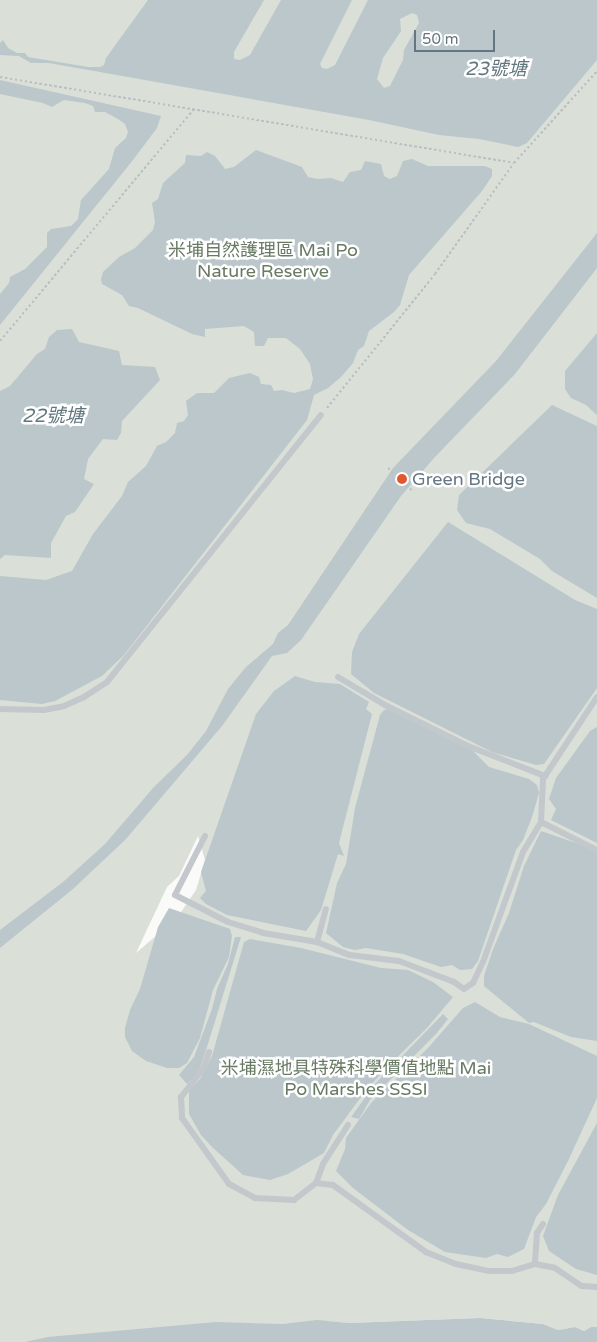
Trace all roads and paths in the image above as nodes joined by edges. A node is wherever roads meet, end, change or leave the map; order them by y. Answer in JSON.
{"nodes":[{"id":1,"x":597,"y":71,"type":"edge"},
{"id":2,"x":0,"y":76,"type":"edge"},
{"id":3,"x":194,"y":109,"type":"junction"},
{"id":4,"x":514,"y":163,"type":"junction"},
{"id":5,"x":0,"y":341,"type":"edge"},
{"id":6,"x":321,"y":415,"type":"joint"},
{"id":7,"x":388,"y":468,"type":"dead end"},
{"id":8,"x":414,"y":492,"type":"dead end"},
{"id":9,"x":338,"y":677,"type":"dead end"},
{"id":10,"x":597,"y":697,"type":"edge"},
{"id":11,"x":0,"y":709,"type":"edge"},
{"id":12,"x":545,"y":776,"type":"junction"},
{"id":13,"x":541,"y":822,"type":"junction"},
{"id":14,"x":206,"y":836,"type":"dead end"},
{"id":15,"x":597,"y":850,"type":"edge"},
{"id":16,"x":326,"y":909,"type":"dead end"},
{"id":17,"x":317,"y":942,"type":"junction"},
{"id":18,"x":209,"y":1052,"type":"dead end"},
{"id":19,"x":348,"y":1125,"type":"dead end"},
{"id":20,"x":316,"y":1183,"type":"junction"},
{"id":21,"x":543,"y":1224,"type":"dead end"},
{"id":22,"x":535,"y":1264,"type":"junction"},
{"id":23,"x":597,"y":1287,"type":"edge"}],
"edges":[{"from":1,"to":4,"type":"path"},
{"from":2,"to":3,"type":"path"},
{"from":3,"to":4,"type":"path"},
{"from":3,"to":5,"type":"path"},
{"from":4,"to":6,"type":"path"},
{"from":6,"to":11,"type":"lane"},
{"from":7,"to":8,"type":"path"},
{"from":9,"to":12,"type":"lane"},
{"from":10,"to":12,"type":"lane"},
{"from":12,"to":13,"type":"lane"},
{"from":13,"to":15,"type":"lane"},
{"from":13,"to":17,"type":"lane"},
{"from":14,"to":17,"type":"lane"},
{"from":16,"to":17,"type":"lane"},
{"from":18,"to":20,"type":"lane"},
{"from":19,"to":20,"type":"lane"},
{"from":20,"to":22,"type":"lane"},
{"from":21,"to":22,"type":"lane"},
{"from":22,"to":23,"type":"lane"}]}
